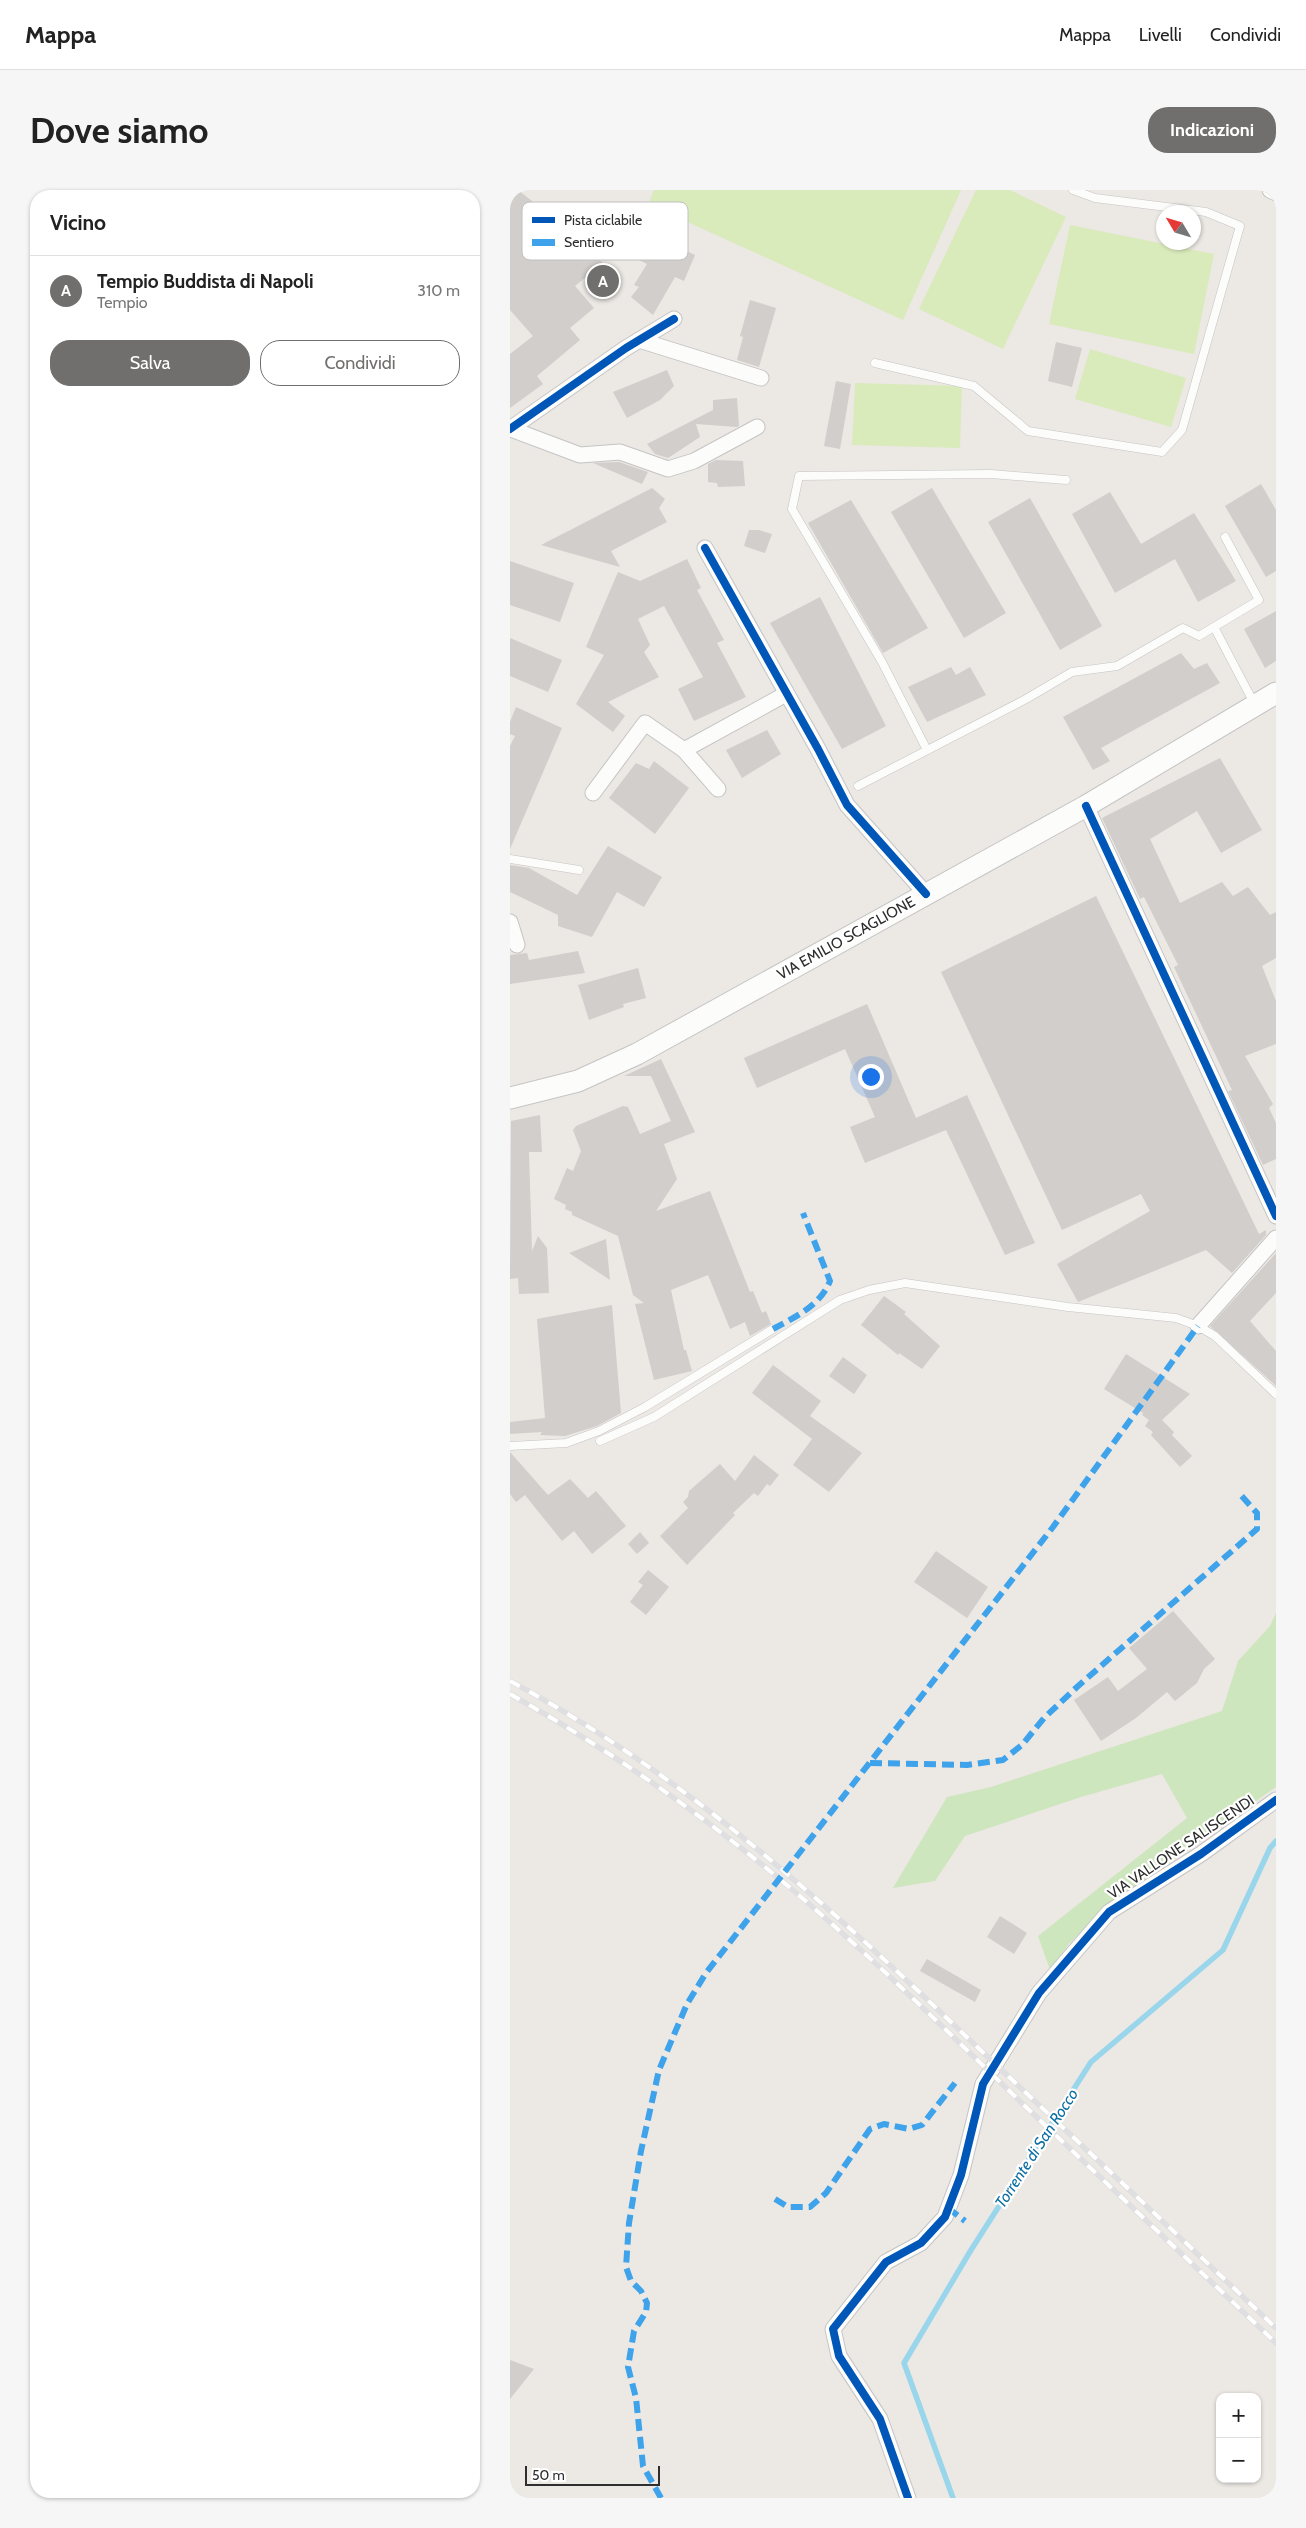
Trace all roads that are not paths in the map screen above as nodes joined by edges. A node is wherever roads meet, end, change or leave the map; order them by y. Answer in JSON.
{"nodes":[{"id":1,"x":1073,"y":190,"type":"edge"},
{"id":2,"x":1270,"y":190,"type":"edge"},
{"id":3,"x":1276,"y":193,"type":"edge"},
{"id":4,"x":674,"y":319,"type":"dead end"},
{"id":5,"x":639,"y":340,"type":"junction"},
{"id":6,"x":875,"y":363,"type":"dead end"},
{"id":7,"x":761,"y":378,"type":"dead end"},
{"id":8,"x":757,"y":427,"type":"dead end"},
{"id":9,"x":510,"y":429,"type":"edge"},
{"id":10,"x":1066,"y":480,"type":"dead end"},
{"id":11,"x":1225,"y":537,"type":"dead end"},
{"id":12,"x":705,"y":548,"type":"dead end"},
{"id":13,"x":1214,"y":627,"type":"junction"},
{"id":14,"x":1276,"y":693,"type":"edge"},
{"id":15,"x":786,"y":694,"type":"junction"},
{"id":16,"x":1255,"y":705,"type":"junction"},
{"id":17,"x":684,"y":750,"type":"junction"},
{"id":18,"x":927,"y":750,"type":"junction"},
{"id":19,"x":858,"y":786,"type":"dead end"},
{"id":20,"x":718,"y":789,"type":"dead end"},
{"id":21,"x":593,"y":793,"type":"dead end"},
{"id":22,"x":1086,"y":806,"type":"junction"},
{"id":23,"x":510,"y":858,"type":"edge"},
{"id":24,"x":579,"y":870,"type":"dead end"},
{"id":25,"x":926,"y":894,"type":"junction"},
{"id":26,"x":510,"y":922,"type":"edge"},
{"id":27,"x":517,"y":945,"type":"dead end"},
{"id":28,"x":510,"y":1098,"type":"edge"},
{"id":29,"x":1276,"y":1216,"type":"edge"},
{"id":30,"x":1276,"y":1238,"type":"edge"},
{"id":31,"x":1198,"y":1326,"type":"junction"},
{"id":32,"x":773,"y":1329,"type":"dead end"},
{"id":33,"x":1276,"y":1394,"type":"edge"},
{"id":34,"x":600,"y":1441,"type":"dead end"},
{"id":35,"x":510,"y":1446,"type":"edge"},
{"id":36,"x":1276,"y":1800,"type":"edge"},
{"id":37,"x":908,"y":2498,"type":"edge"}],
"edges":[{"from":1,"to":6,"type":"lane"},
{"from":2,"to":3,"type":"street"},
{"from":4,"to":5,"type":"street"},
{"from":5,"to":7,"type":"street"},
{"from":5,"to":9,"type":"street"},
{"from":8,"to":9,"type":"street"},
{"from":10,"to":18,"type":"lane"},
{"from":11,"to":13,"type":"lane"},
{"from":12,"to":15,"type":"street"},
{"from":13,"to":16,"type":"lane"},
{"from":13,"to":18,"type":"lane"},
{"from":14,"to":16,"type":"main road","name":"VIA EMILIO SCAGLIONE"},
{"from":15,"to":17,"type":"street"},
{"from":15,"to":25,"type":"street"},
{"from":16,"to":22,"type":"main road","name":"VIA EMILIO SCAGLIONE"},
{"from":17,"to":20,"type":"street"},
{"from":17,"to":21,"type":"street"},
{"from":18,"to":19,"type":"lane"},
{"from":22,"to":25,"type":"main road","name":"VIA EMILIO SCAGLIONE"},
{"from":22,"to":29,"type":"street"},
{"from":23,"to":24,"type":"lane"},
{"from":25,"to":28,"type":"main road","name":"VIA EMILIO SCAGLIONE"},
{"from":26,"to":27,"type":"street"},
{"from":30,"to":31,"type":"street"},
{"from":31,"to":33,"type":"lane"},
{"from":31,"to":34,"type":"lane"},
{"from":32,"to":35,"type":"lane"},
{"from":36,"to":37,"type":"street","name":"VIA VALLONE SALISCENDI"}]}
